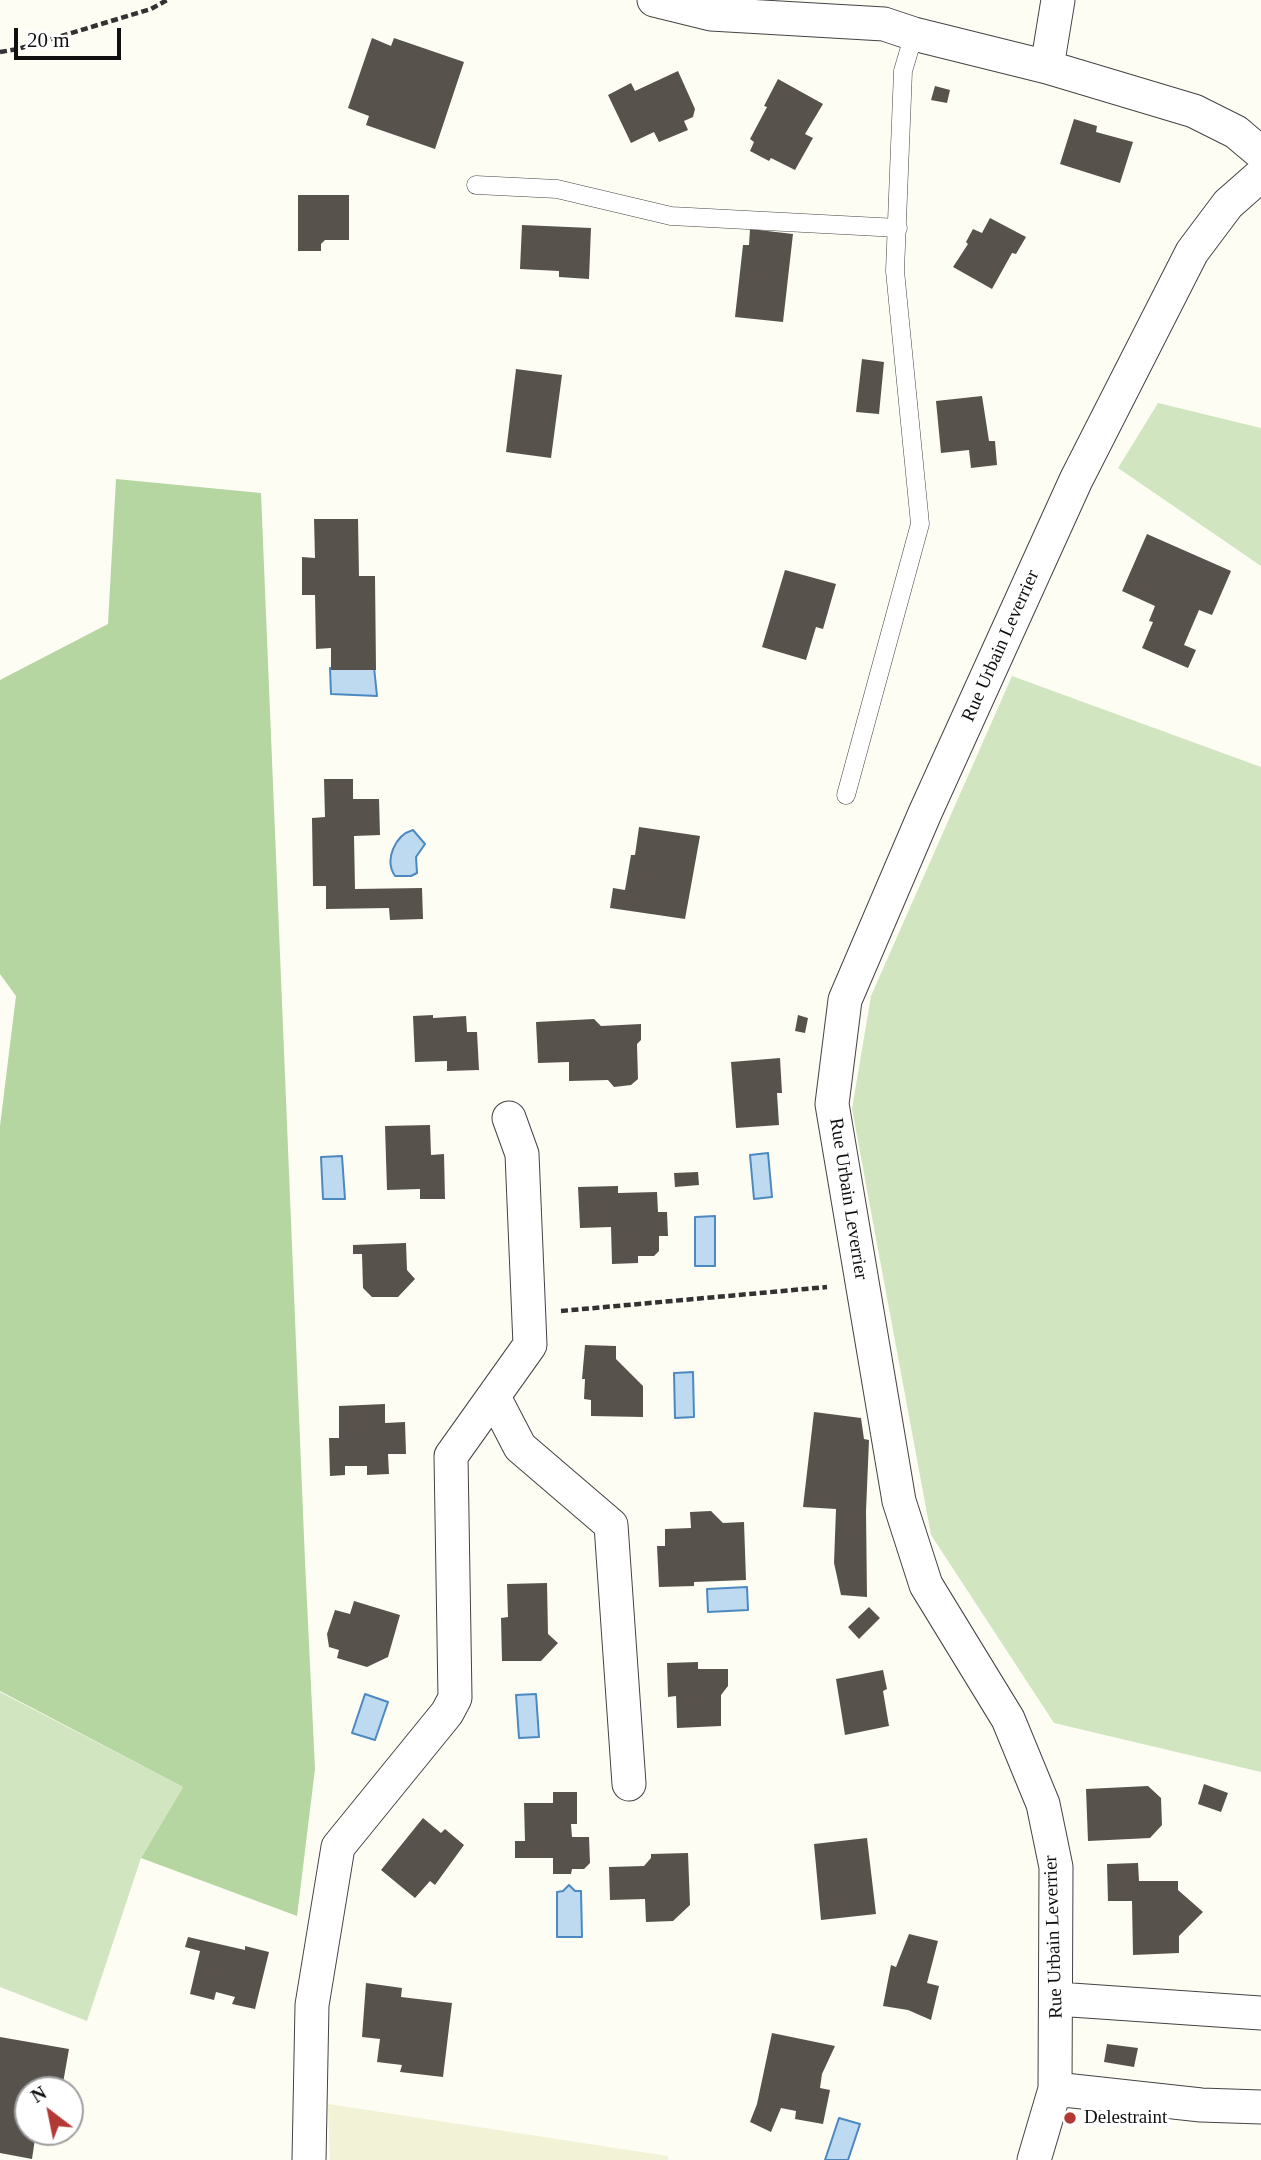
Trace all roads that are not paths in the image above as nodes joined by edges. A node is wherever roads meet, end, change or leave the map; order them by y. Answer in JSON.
{"nodes":[{"id":1,"x":654,"y":0,"type":"edge"},
{"id":2,"x":1058,"y":0,"type":"edge"},
{"id":3,"x":710,"y":7,"type":"edge"},
{"id":4,"x":914,"y":34,"type":"junction"},
{"id":5,"x":1047,"y":67,"type":"junction"},
{"id":6,"x":1261,"y":153,"type":"edge"},
{"id":7,"x":1261,"y":175,"type":"edge"},
{"id":8,"x":476,"y":185,"type":"dead end"},
{"id":9,"x":898,"y":228,"type":"junction"},
{"id":10,"x":846,"y":795,"type":"dead end"},
{"id":11,"x":509,"y":1118,"type":"dead end"},
{"id":12,"x":494,"y":1396,"type":"junction"},
{"id":13,"x":629,"y":1784,"type":"dead end"},
{"id":14,"x":1057,"y":1999,"type":"junction"},
{"id":15,"x":1261,"y":2013,"type":"edge"},
{"id":16,"x":1055,"y":2089,"type":"junction"},
{"id":17,"x":1261,"y":2107,"type":"edge"},
{"id":18,"x":309,"y":2160,"type":"edge"},
{"id":19,"x":1034,"y":2160,"type":"edge"}],
"edges":[{"from":1,"to":3,"type":"street"},
{"from":2,"to":5,"type":"street"},
{"from":3,"to":4,"type":"street"},
{"from":4,"to":5,"type":"street"},
{"from":4,"to":9,"type":"lane"},
{"from":5,"to":6,"type":"street"},
{"from":7,"to":14,"type":"street","name":"Rue Urbain Leverrier"},
{"from":8,"to":9,"type":"lane"},
{"from":9,"to":10,"type":"lane"},
{"from":11,"to":12,"type":"street"},
{"from":12,"to":13,"type":"street"},
{"from":12,"to":18,"type":"street"},
{"from":14,"to":15,"type":"street"},
{"from":14,"to":16,"type":"street","name":"Rue Urbain Leverrier"},
{"from":16,"to":17,"type":"street"},
{"from":16,"to":19,"type":"street","name":"Rue Urbain Leverrier"}]}
